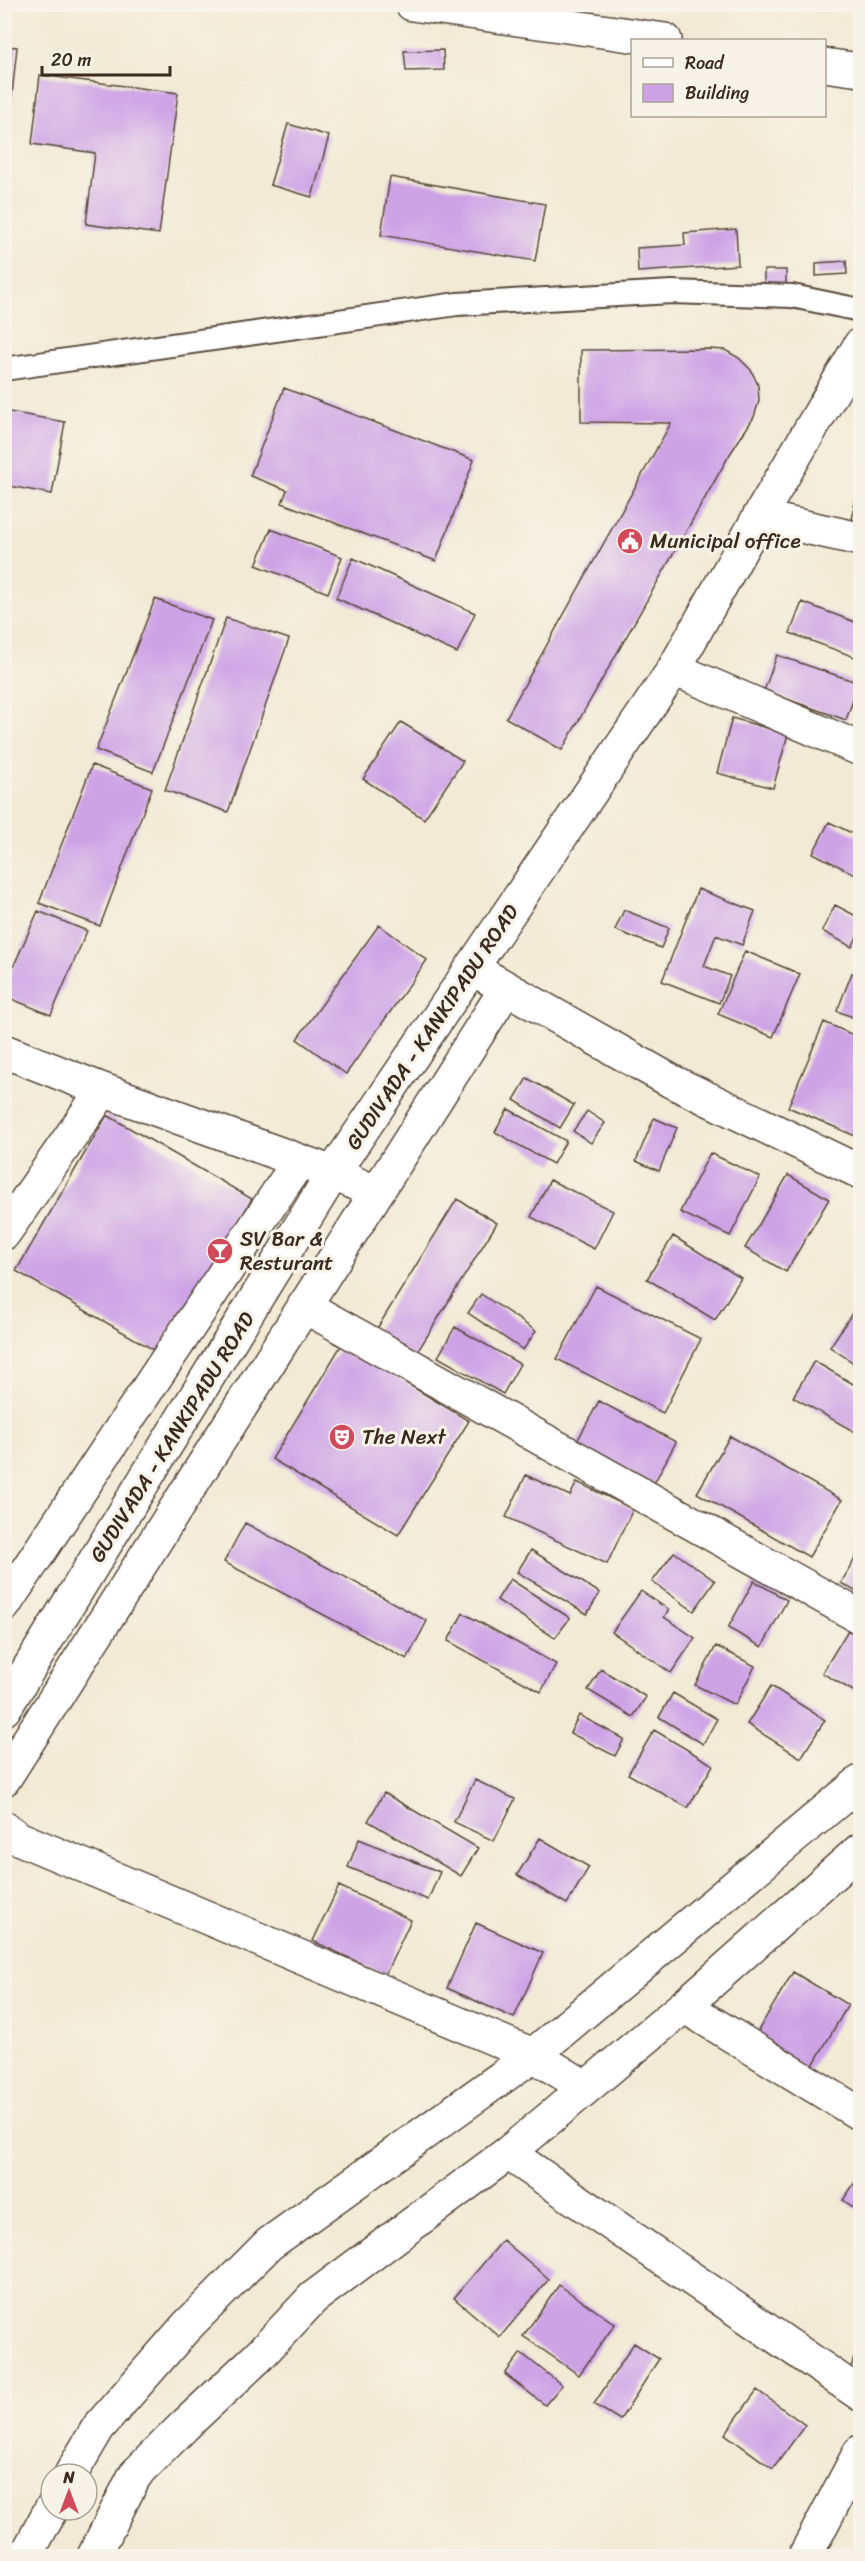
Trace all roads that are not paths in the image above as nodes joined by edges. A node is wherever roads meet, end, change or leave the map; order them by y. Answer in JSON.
{"nodes":[{"id":1,"x":412,"y":4,"type":"edge"},
{"id":2,"x":463,"y":7,"type":"edge"},
{"id":3,"x":659,"y":39,"type":"edge"},
{"id":4,"x":826,"y":65,"type":"edge"},
{"id":5,"x":861,"y":70,"type":"edge"},
{"id":6,"x":861,"y":310,"type":"edge"},
{"id":7,"x":861,"y":345,"type":"edge"},
{"id":8,"x":4,"y":369,"type":"edge"},
{"id":9,"x":759,"y":517,"type":"junction"},
{"id":10,"x":861,"y":539,"type":"edge"},
{"id":11,"x":674,"y":669,"type":"junction"},
{"id":12,"x":861,"y":749,"type":"edge"},
{"id":13,"x":473,"y":968,"type":"junction"},
{"id":14,"x":506,"y":988,"type":"junction"},
{"id":15,"x":4,"y":1052,"type":"edge"},
{"id":16,"x":103,"y":1090,"type":"junction"},
{"id":17,"x":299,"y":1161,"type":"junction"},
{"id":18,"x":861,"y":1172,"type":"edge"},
{"id":19,"x":333,"y":1173,"type":"junction"},
{"id":20,"x":376,"y":1193,"type":"junction"},
{"id":21,"x":4,"y":1233,"type":"edge"},
{"id":22,"x":304,"y":1305,"type":"junction"},
{"id":23,"x":4,"y":1605,"type":"edge"},
{"id":24,"x":861,"y":1617,"type":"edge"},
{"id":25,"x":4,"y":1709,"type":"edge"},
{"id":26,"x":4,"y":1779,"type":"edge"},
{"id":27,"x":861,"y":1782,"type":"edge"},
{"id":28,"x":4,"y":1828,"type":"edge"},
{"id":29,"x":861,"y":1850,"type":"edge"},
{"id":30,"x":684,"y":2006,"type":"junction"},
{"id":31,"x":533,"y":2055,"type":"junction"},
{"id":32,"x":585,"y":2087,"type":"junction"},
{"id":33,"x":861,"y":2114,"type":"edge"},
{"id":34,"x":508,"y":2153,"type":"junction"},
{"id":35,"x":861,"y":2394,"type":"edge"},
{"id":36,"x":861,"y":2452,"type":"edge"},
{"id":37,"x":78,"y":2462,"type":"edge"},
{"id":38,"x":44,"y":2522,"type":"edge"},
{"id":39,"x":26,"y":2556,"type":"edge"},
{"id":40,"x":94,"y":2556,"type":"edge"},
{"id":41,"x":805,"y":2556,"type":"edge"}],
"edges":[{"from":1,"to":2,"type":"street"},
{"from":2,"to":3,"type":"street"},
{"from":4,"to":5,"type":"street"},
{"from":6,"to":8,"type":"lane"},
{"from":7,"to":9,"type":"street","name":"GUDIVADA - KANKIPADU ROAD"},
{"from":9,"to":10,"type":"street"},
{"from":9,"to":11,"type":"street","name":"GUDIVADA - KANKIPADU ROAD"},
{"from":11,"to":12,"type":"street"},
{"from":11,"to":13,"type":"street","name":"GUDIVADA - KANKIPADU ROAD"},
{"from":13,"to":14,"type":"street"},
{"from":13,"to":19,"type":"street","name":"GUDIVADA - KANKIPADU ROAD"},
{"from":14,"to":18,"type":"street"},
{"from":14,"to":20,"type":"street"},
{"from":15,"to":16,"type":"street"},
{"from":16,"to":17,"type":"street"},
{"from":16,"to":21,"type":"street"},
{"from":17,"to":19,"type":"street"},
{"from":17,"to":23,"type":"street"},
{"from":19,"to":20,"type":"street"},
{"from":19,"to":25,"type":"street","name":"GUDIVADA - KANKIPADU ROAD"},
{"from":20,"to":22,"type":"street"},
{"from":22,"to":24,"type":"street"},
{"from":22,"to":26,"type":"street"},
{"from":27,"to":31,"type":"street"},
{"from":28,"to":31,"type":"street"},
{"from":29,"to":30,"type":"street"},
{"from":30,"to":32,"type":"street"},
{"from":30,"to":33,"type":"street"},
{"from":31,"to":32,"type":"street"},
{"from":31,"to":37,"type":"street"},
{"from":32,"to":34,"type":"street"},
{"from":34,"to":35,"type":"street"},
{"from":34,"to":40,"type":"street"},
{"from":36,"to":41,"type":"street"},
{"from":38,"to":39,"type":"street"}]}
